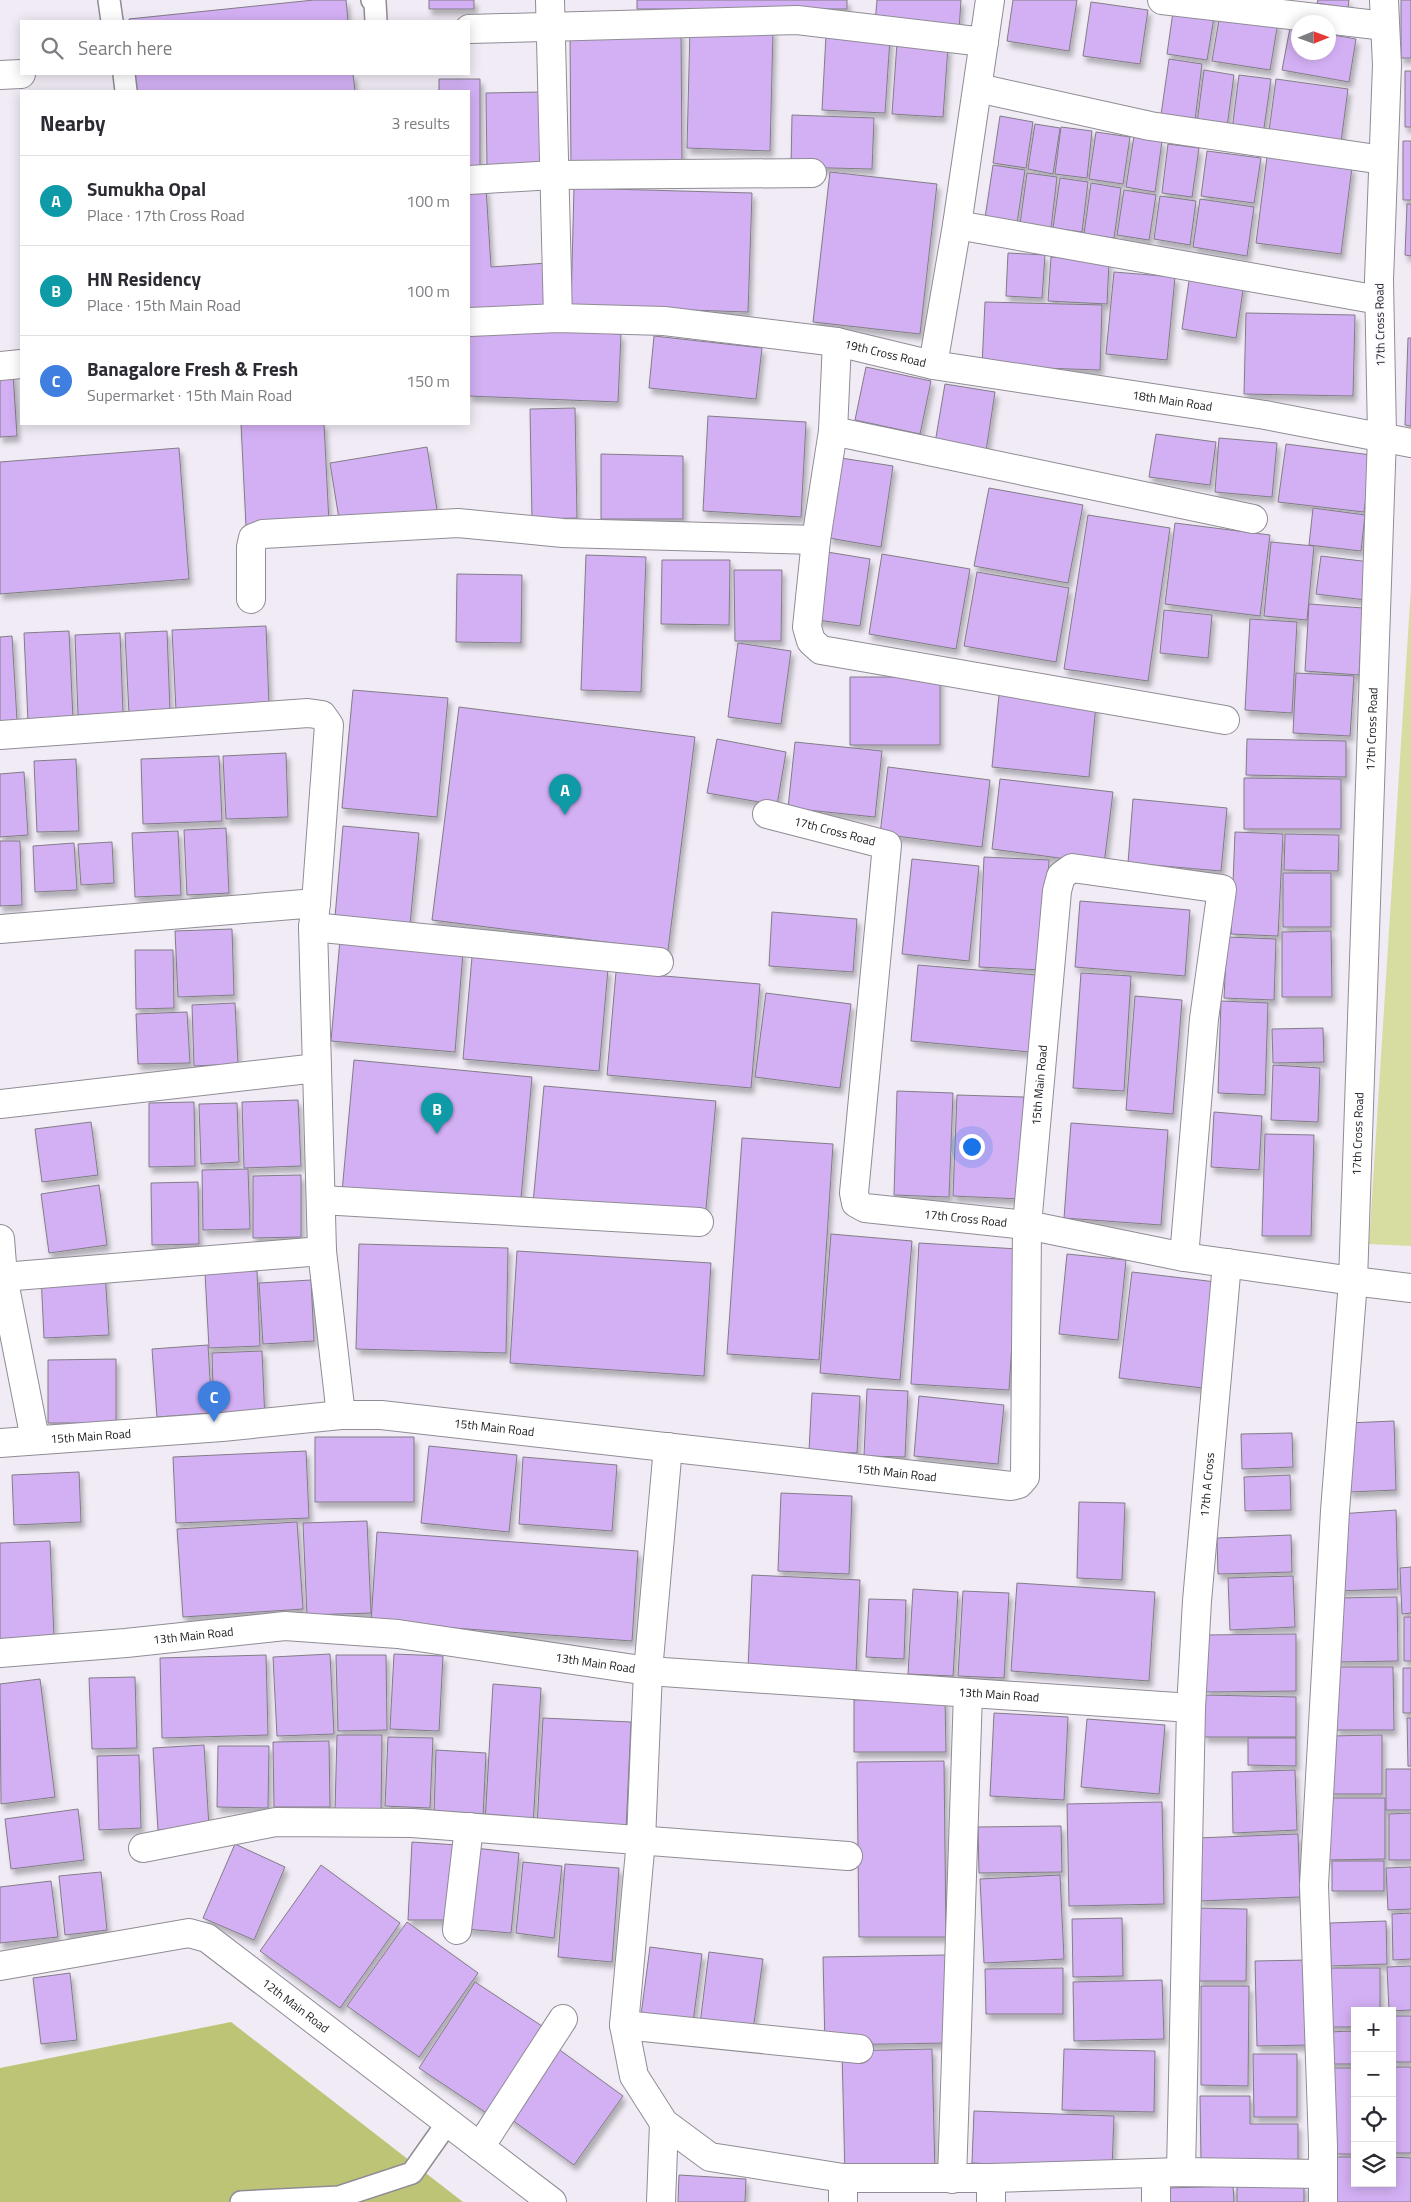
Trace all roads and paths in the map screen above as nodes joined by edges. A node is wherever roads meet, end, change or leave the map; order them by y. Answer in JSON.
{"nodes":[{"id":1,"x":109,"y":0,"type":"edge"},
{"id":2,"x":372,"y":0,"type":"edge"},
{"id":3,"x":550,"y":0,"type":"edge"},
{"id":4,"x":990,"y":0,"type":"edge"},
{"id":5,"x":1162,"y":0,"type":"edge"},
{"id":6,"x":1385,"y":13,"type":"edge"},
{"id":7,"x":112,"y":20,"type":"edge"},
{"id":8,"x":376,"y":20,"type":"edge"},
{"id":9,"x":550,"y":27,"type":"junction"},
{"id":10,"x":470,"y":29,"type":"edge"},
{"id":11,"x":984,"y":42,"type":"junction"},
{"id":12,"x":20,"y":74,"type":"edge"},
{"id":13,"x":0,"y":75,"type":"edge"},
{"id":14,"x":124,"y":75,"type":"edge"},
{"id":15,"x":978,"y":88,"type":"junction"},
{"id":16,"x":126,"y":90,"type":"edge"},
{"id":17,"x":1383,"y":160,"type":"junction"},
{"id":18,"x":812,"y":173,"type":"dead end"},
{"id":19,"x":554,"y":175,"type":"junction"},
{"id":20,"x":470,"y":180,"type":"edge"},
{"id":21,"x":958,"y":225,"type":"junction"},
{"id":22,"x":1379,"y":300,"type":"junction"},
{"id":23,"x":558,"y":318,"type":"junction"},
{"id":24,"x":470,"y":322,"type":"edge"},
{"id":25,"x":837,"y":342,"type":"junction"},
{"id":26,"x":20,"y":364,"type":"edge"},
{"id":27,"x":933,"y":365,"type":"junction"},
{"id":28,"x":0,"y":366,"type":"edge"},
{"id":29,"x":834,"y":431,"type":"junction"},
{"id":30,"x":1382,"y":436,"type":"junction"},
{"id":31,"x":1411,"y":443,"type":"edge"},
{"id":32,"x":1253,"y":519,"type":"dead end"},
{"id":33,"x":816,"y":540,"type":"junction"},
{"id":34,"x":252,"y":598,"type":"dead end"},
{"id":35,"x":1225,"y":720,"type":"dead end"},
{"id":36,"x":0,"y":735,"type":"edge"},
{"id":37,"x":767,"y":814,"type":"dead end"},
{"id":38,"x":315,"y":915,"type":"junction"},
{"id":39,"x":0,"y":929,"type":"edge"},
{"id":40,"x":659,"y":962,"type":"dead end"},
{"id":41,"x":317,"y":1068,"type":"junction"},
{"id":42,"x":0,"y":1104,"type":"edge"},
{"id":43,"x":321,"y":1200,"type":"junction"},
{"id":44,"x":699,"y":1222,"type":"dead end"},
{"id":45,"x":1027,"y":1225,"type":"junction"},
{"id":46,"x":0,"y":1239,"type":"edge"},
{"id":47,"x":322,"y":1251,"type":"junction"},
{"id":48,"x":1184,"y":1257,"type":"junction"},
{"id":49,"x":1226,"y":1263,"type":"junction"},
{"id":50,"x":4,"y":1277,"type":"junction"},
{"id":51,"x":1353,"y":1281,"type":"junction"},
{"id":52,"x":1411,"y":1288,"type":"edge"},
{"id":53,"x":341,"y":1415,"type":"junction"},
{"id":54,"x":35,"y":1439,"type":"junction"},
{"id":55,"x":0,"y":1443,"type":"edge"},
{"id":56,"x":668,"y":1447,"type":"junction"},
{"id":57,"x":0,"y":1654,"type":"edge"},
{"id":58,"x":648,"y":1671,"type":"junction"},
{"id":59,"x":968,"y":1693,"type":"junction"},
{"id":60,"x":1191,"y":1708,"type":"junction"},
{"id":61,"x":469,"y":1827,"type":"junction"},
{"id":62,"x":641,"y":1840,"type":"junction"},
{"id":63,"x":143,"y":1848,"type":"dead end"},
{"id":64,"x":848,"y":1856,"type":"dead end"},
{"id":65,"x":457,"y":1930,"type":"dead end"},
{"id":66,"x":0,"y":1966,"type":"edge"},
{"id":67,"x":563,"y":2019,"type":"dead end"},
{"id":68,"x":624,"y":2026,"type":"junction"},
{"id":69,"x":859,"y":2049,"type":"dead end"},
{"id":70,"x":448,"y":2122,"type":"junction"},
{"id":71,"x":664,"y":2123,"type":"junction"},
{"id":72,"x":480,"y":2147,"type":"junction"},
{"id":73,"x":1169,"y":2173,"type":"junction"},
{"id":74,"x":1323,"y":2174,"type":"junction"},
{"id":75,"x":952,"y":2179,"type":"junction"},
{"id":76,"x":843,"y":2190,"type":"edge"},
{"id":77,"x":991,"y":2190,"type":"edge"},
{"id":78,"x":339,"y":2199,"type":"edge"},
{"id":79,"x":241,"y":2202,"type":"edge"},
{"id":80,"x":552,"y":2202,"type":"edge"},
{"id":81,"x":661,"y":2202,"type":"edge"},
{"id":82,"x":1156,"y":2202,"type":"edge"},
{"id":83,"x":1323,"y":2202,"type":"edge"}],
"edges":[{"from":1,"to":7,"type":"lane"},
{"from":2,"to":8,"type":"lane"},
{"from":3,"to":9,"type":"street"},
{"from":4,"to":11,"type":"street","name":"19th Cross Road"},
{"from":5,"to":6,"type":"street"},
{"from":6,"to":17,"type":"street","name":"17th Cross Road"},
{"from":9,"to":10,"type":"street"},
{"from":9,"to":11,"type":"street"},
{"from":9,"to":19,"type":"street"},
{"from":11,"to":15,"type":"street","name":"19th Cross Road"},
{"from":12,"to":13,"type":"street"},
{"from":14,"to":16,"type":"lane"},
{"from":15,"to":17,"type":"street"},
{"from":15,"to":21,"type":"street","name":"19th Cross Road"},
{"from":17,"to":22,"type":"street","name":"17th Cross Road"},
{"from":18,"to":19,"type":"street"},
{"from":19,"to":20,"type":"street"},
{"from":19,"to":23,"type":"street"},
{"from":21,"to":22,"type":"street"},
{"from":21,"to":27,"type":"street","name":"19th Cross Road"},
{"from":22,"to":30,"type":"street","name":"17th Cross Road"},
{"from":23,"to":24,"type":"street","name":"19th Cross Road"},
{"from":23,"to":25,"type":"street","name":"19th Cross Road"},
{"from":25,"to":27,"type":"street","name":"19th Cross Road"},
{"from":25,"to":29,"type":"street"},
{"from":26,"to":28,"type":"street"},
{"from":27,"to":30,"type":"street","name":"18th Main Road"},
{"from":29,"to":32,"type":"street"},
{"from":29,"to":33,"type":"street"},
{"from":30,"to":31,"type":"street","name":"18th Main Road"},
{"from":30,"to":51,"type":"street","name":"17th Cross Road"},
{"from":33,"to":34,"type":"street"},
{"from":33,"to":35,"type":"street"},
{"from":36,"to":38,"type":"street"},
{"from":37,"to":45,"type":"street","name":"17th Cross Road"},
{"from":38,"to":39,"type":"street"},
{"from":38,"to":40,"type":"street"},
{"from":38,"to":41,"type":"street"},
{"from":41,"to":42,"type":"street"},
{"from":41,"to":43,"type":"street"},
{"from":43,"to":44,"type":"street"},
{"from":43,"to":47,"type":"street"},
{"from":45,"to":48,"type":"street","name":"17th Cross Road"},
{"from":45,"to":48,"type":"street","name":"15th Main Road"},
{"from":45,"to":56,"type":"street","name":"15th Main Road"},
{"from":46,"to":50,"type":"street"},
{"from":47,"to":50,"type":"street"},
{"from":47,"to":53,"type":"street"},
{"from":48,"to":49,"type":"street","name":"17th Cross Road"},
{"from":49,"to":51,"type":"street","name":"17th Cross Road"},
{"from":49,"to":60,"type":"street","name":"17th A Cross"},
{"from":50,"to":54,"type":"street"},
{"from":51,"to":52,"type":"street"},
{"from":51,"to":74,"type":"street"},
{"from":53,"to":54,"type":"street","name":"15th Main Road"},
{"from":53,"to":56,"type":"street","name":"15th Main Road"},
{"from":54,"to":55,"type":"street","name":"15th Main Road"},
{"from":56,"to":58,"type":"street"},
{"from":57,"to":58,"type":"street","name":"13th Main Road"},
{"from":58,"to":59,"type":"street","name":"13th Main Road"},
{"from":58,"to":62,"type":"street"},
{"from":59,"to":60,"type":"street","name":"13th Main Road"},
{"from":59,"to":75,"type":"street"},
{"from":60,"to":73,"type":"street","name":"17th A Cross"},
{"from":61,"to":62,"type":"street"},
{"from":61,"to":63,"type":"street"},
{"from":61,"to":65,"type":"street"},
{"from":62,"to":64,"type":"street"},
{"from":62,"to":68,"type":"street"},
{"from":66,"to":70,"type":"street","name":"12th Main Road"},
{"from":67,"to":72,"type":"street"},
{"from":68,"to":69,"type":"street"},
{"from":68,"to":71,"type":"street"},
{"from":70,"to":72,"type":"street","name":"12th Main Road"},
{"from":70,"to":78,"type":"lane"},
{"from":71,"to":76,"type":"street"},
{"from":71,"to":81,"type":"street"},
{"from":72,"to":80,"type":"street","name":"12th Main Road"},
{"from":73,"to":74,"type":"street"},
{"from":73,"to":77,"type":"street"},
{"from":73,"to":82,"type":"street","name":"17th A Cross"},
{"from":74,"to":83,"type":"street"},
{"from":75,"to":76,"type":"street"},
{"from":75,"to":77,"type":"street"},
{"from":78,"to":79,"type":"lane"}]}
